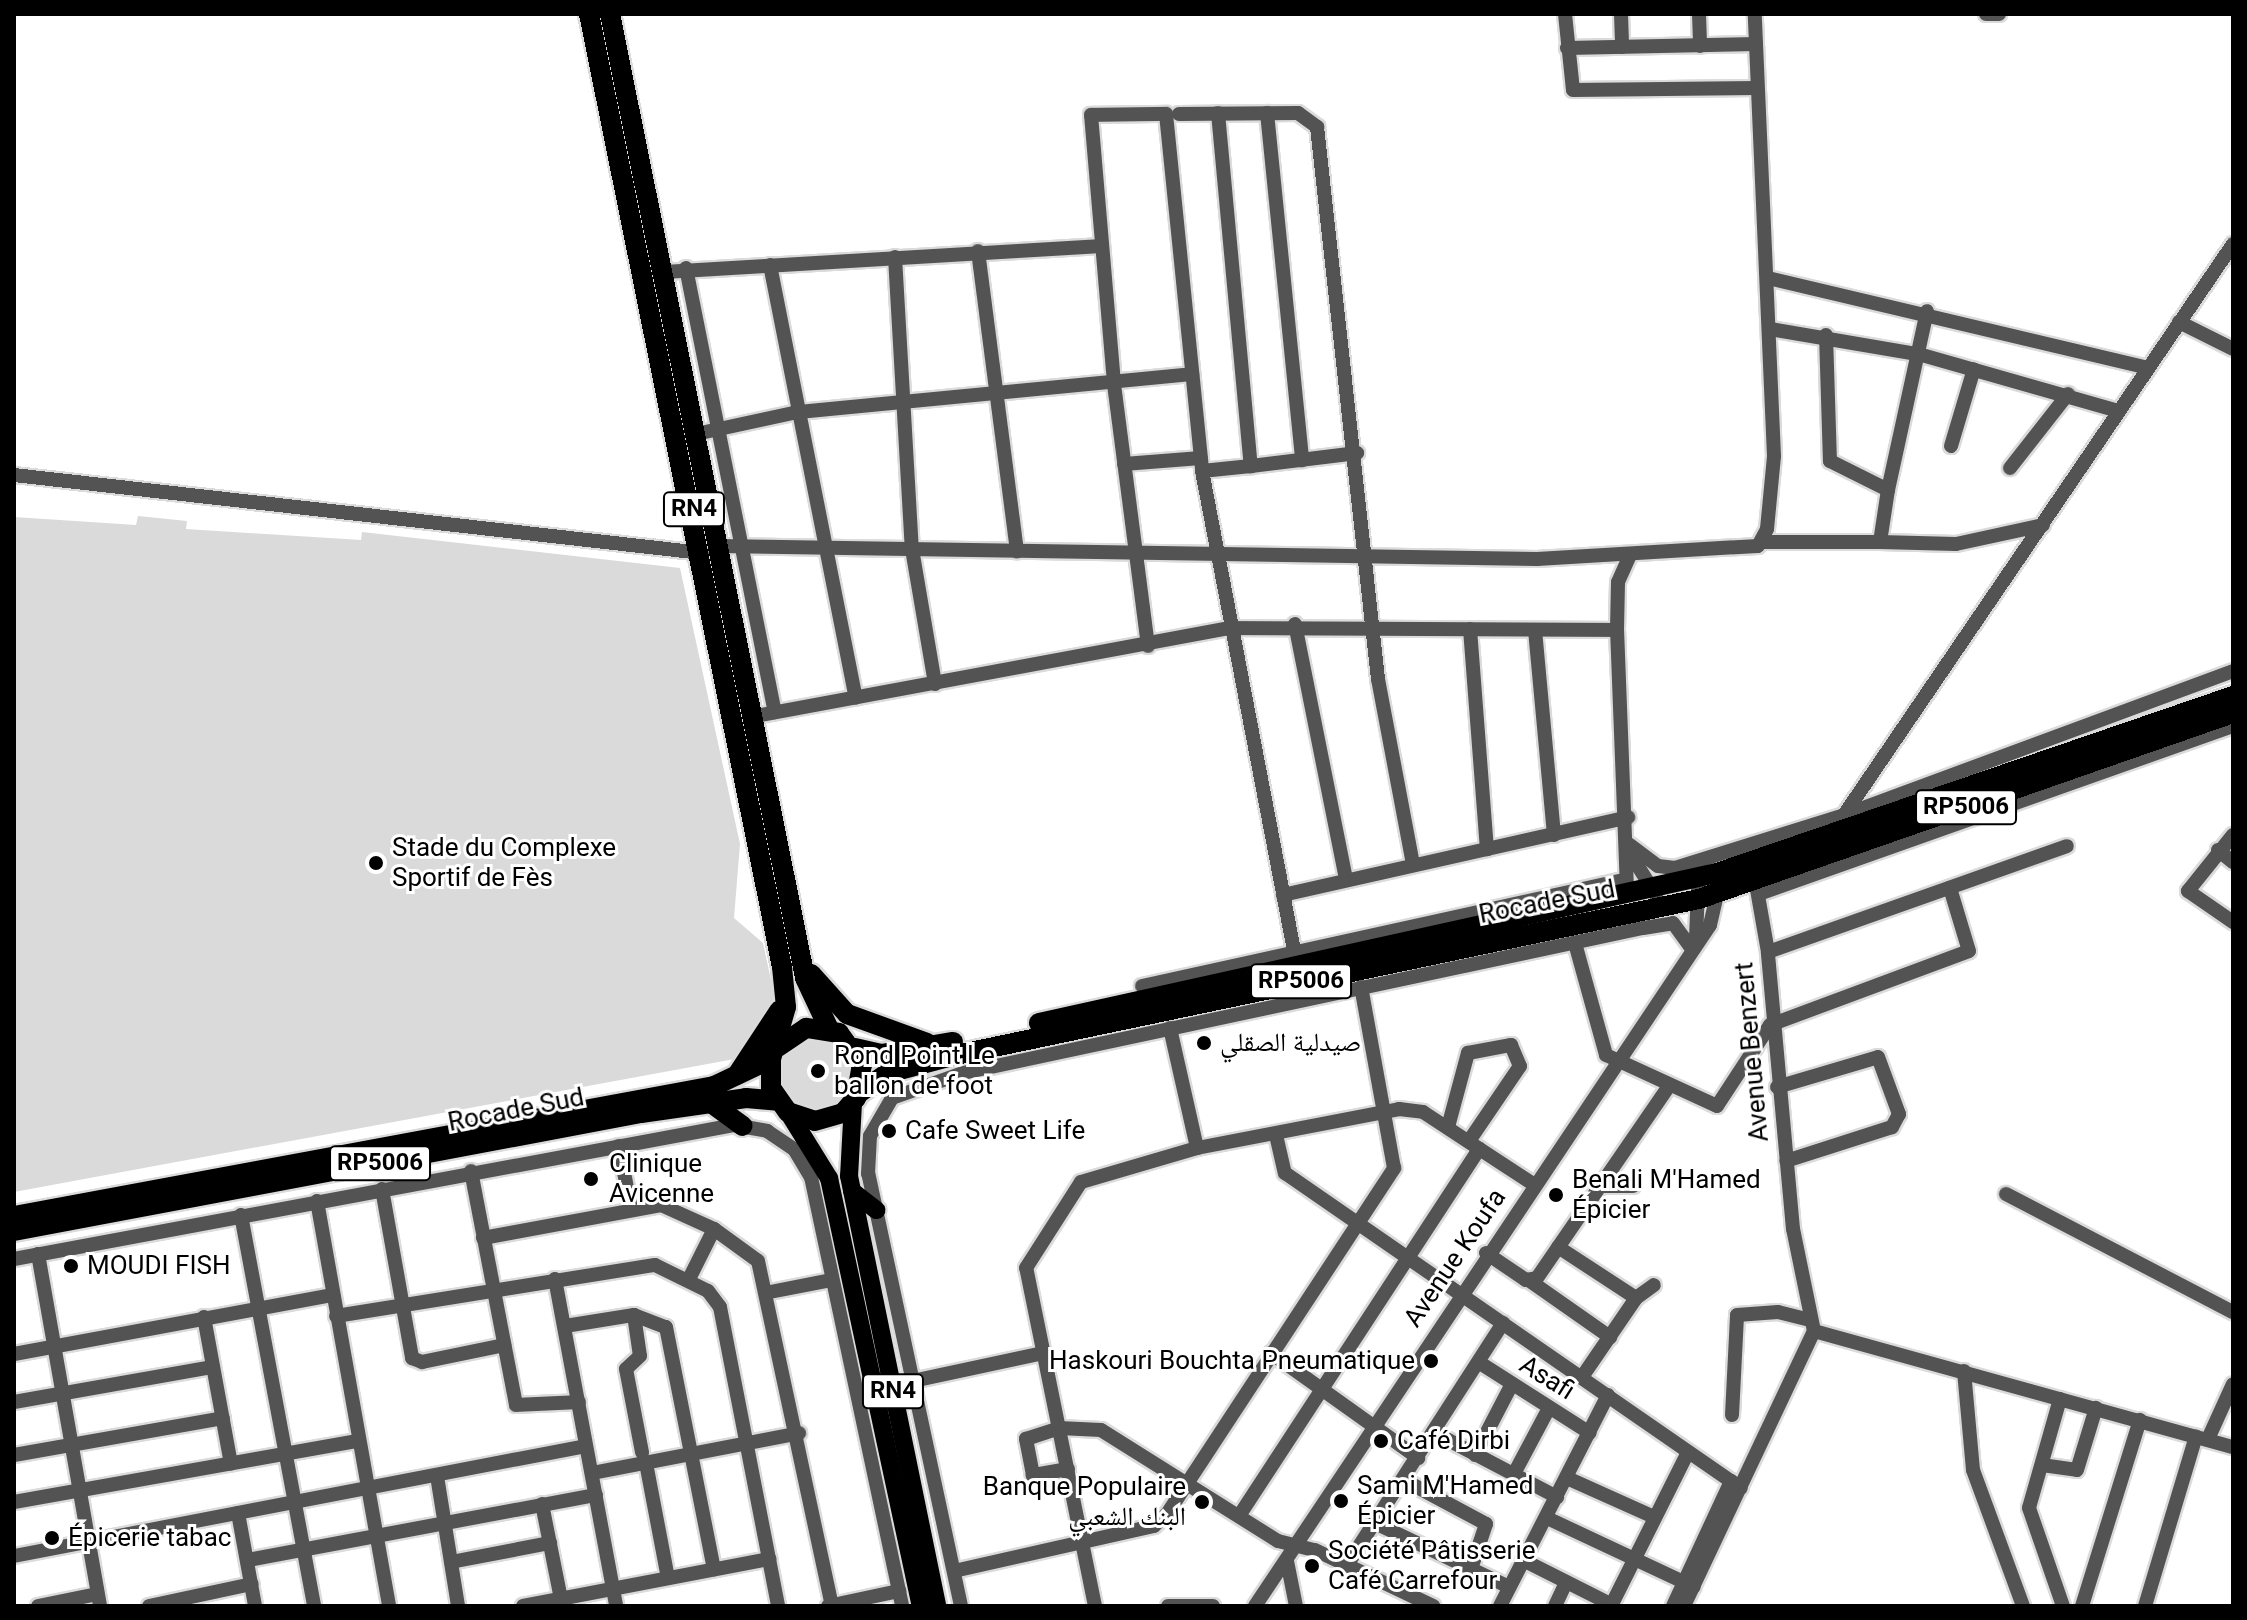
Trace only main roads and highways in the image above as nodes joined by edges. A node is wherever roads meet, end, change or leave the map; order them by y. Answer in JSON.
{"nodes":[{"id":1,"x":589,"y":14,"type":"edge"},
{"id":2,"x":610,"y":14,"type":"edge"},
{"id":3,"x":711,"y":549,"type":"junction"},
{"id":4,"x":2233,"y":696,"type":"edge"},
{"id":5,"x":2233,"y":713,"type":"edge"},
{"id":6,"x":1755,"y":878,"type":"junction"},
{"id":7,"x":1711,"y":881,"type":"junction"},
{"id":8,"x":1628,"y":895,"type":"junction"},
{"id":9,"x":1662,"y":906,"type":"junction"},
{"id":10,"x":801,"y":960,"type":"junction"},
{"id":11,"x":785,"y":989,"type":"junction"},
{"id":12,"x":829,"y":1029,"type":"junction"},
{"id":13,"x":939,"y":1045,"type":"junction"},
{"id":14,"x":855,"y":1048,"type":"junction"},
{"id":15,"x":774,"y":1053,"type":"junction"},
{"id":16,"x":732,"y":1081,"type":"junction"},
{"id":17,"x":856,"y":1098,"type":"junction"},
{"id":18,"x":711,"y":1103,"type":"junction"},
{"id":19,"x":783,"y":1107,"type":"junction"},
{"id":20,"x":743,"y":1126,"type":"road end"},
{"id":21,"x":852,"y":1191,"type":"junction"},
{"id":22,"x":816,"y":1202,"type":"road end"},
{"id":23,"x":876,"y":1210,"type":"road end"},
{"id":24,"x":14,"y":1216,"type":"edge"},
{"id":25,"x":838,"y":1218,"type":"junction"},
{"id":26,"x":14,"y":1231,"type":"edge"},
{"id":27,"x":921,"y":1606,"type":"edge"},
{"id":28,"x":937,"y":1606,"type":"edge"}],
"edges":[{"from":1,"to":3,"type":"highway","number":"RN4"},
{"from":2,"to":3,"type":"highway","number":"RN4"},
{"from":3,"to":10,"type":"highway","number":"RN4"},
{"from":3,"to":11,"type":"highway","number":"RN4"},
{"from":4,"to":6,"type":"highway","name":"Rocade Sud","number":"RP5006"},
{"from":5,"to":6,"type":"highway","name":"Rocade Sud","number":"RP5006"},
{"from":6,"to":7,"type":"highway","name":"Rocade Sud","number":"RP5006"},
{"from":7,"to":9,"type":"highway","name":"Rocade Sud","number":"RP5006"},
{"from":7,"to":9,"type":"highway","name":"Rocade Sud","number":"RP5006"},
{"from":8,"to":9,"type":"highway","name":"Rocade Sud","number":"RP5006"},
{"from":8,"to":13,"type":"highway","name":"Rocade Sud","number":"RP5006"},
{"from":8,"to":17,"type":"highway","name":"Rocade Sud","number":"RP5006"},
{"from":10,"to":12,"type":"highway","number":"RN4"},
{"from":10,"to":13,"type":"highway"},
{"from":11,"to":15,"type":"highway","number":"RN4"},
{"from":11,"to":16,"type":"highway"},
{"from":12,"to":14,"type":"highway"},
{"from":12,"to":15,"type":"highway"},
{"from":13,"to":14,"type":"highway","name":"Rocade Sud","number":"RP5006"},
{"from":14,"to":17,"type":"highway","number":"RN4"},
{"from":15,"to":16,"type":"highway","number":"RP5006"},
{"from":15,"to":19,"type":"highway","number":"RN4"},
{"from":16,"to":24,"type":"highway","number":"RP5006"},
{"from":17,"to":19,"type":"highway"},
{"from":17,"to":21,"type":"main road","number":"RN4"},
{"from":18,"to":19,"type":"highway","name":"Rocade Sud","number":"RP5006"},
{"from":18,"to":20,"type":"highway"},
{"from":18,"to":26,"type":"highway","name":"Rocade Sud","number":"RP5006"},
{"from":19,"to":25,"type":"main road","number":"RN4"},
{"from":21,"to":23,"type":"main road"},
{"from":21,"to":28,"type":"main road","number":"RN4"},
{"from":22,"to":25,"type":"main road"},
{"from":25,"to":27,"type":"main road","number":"RN4"}]}
